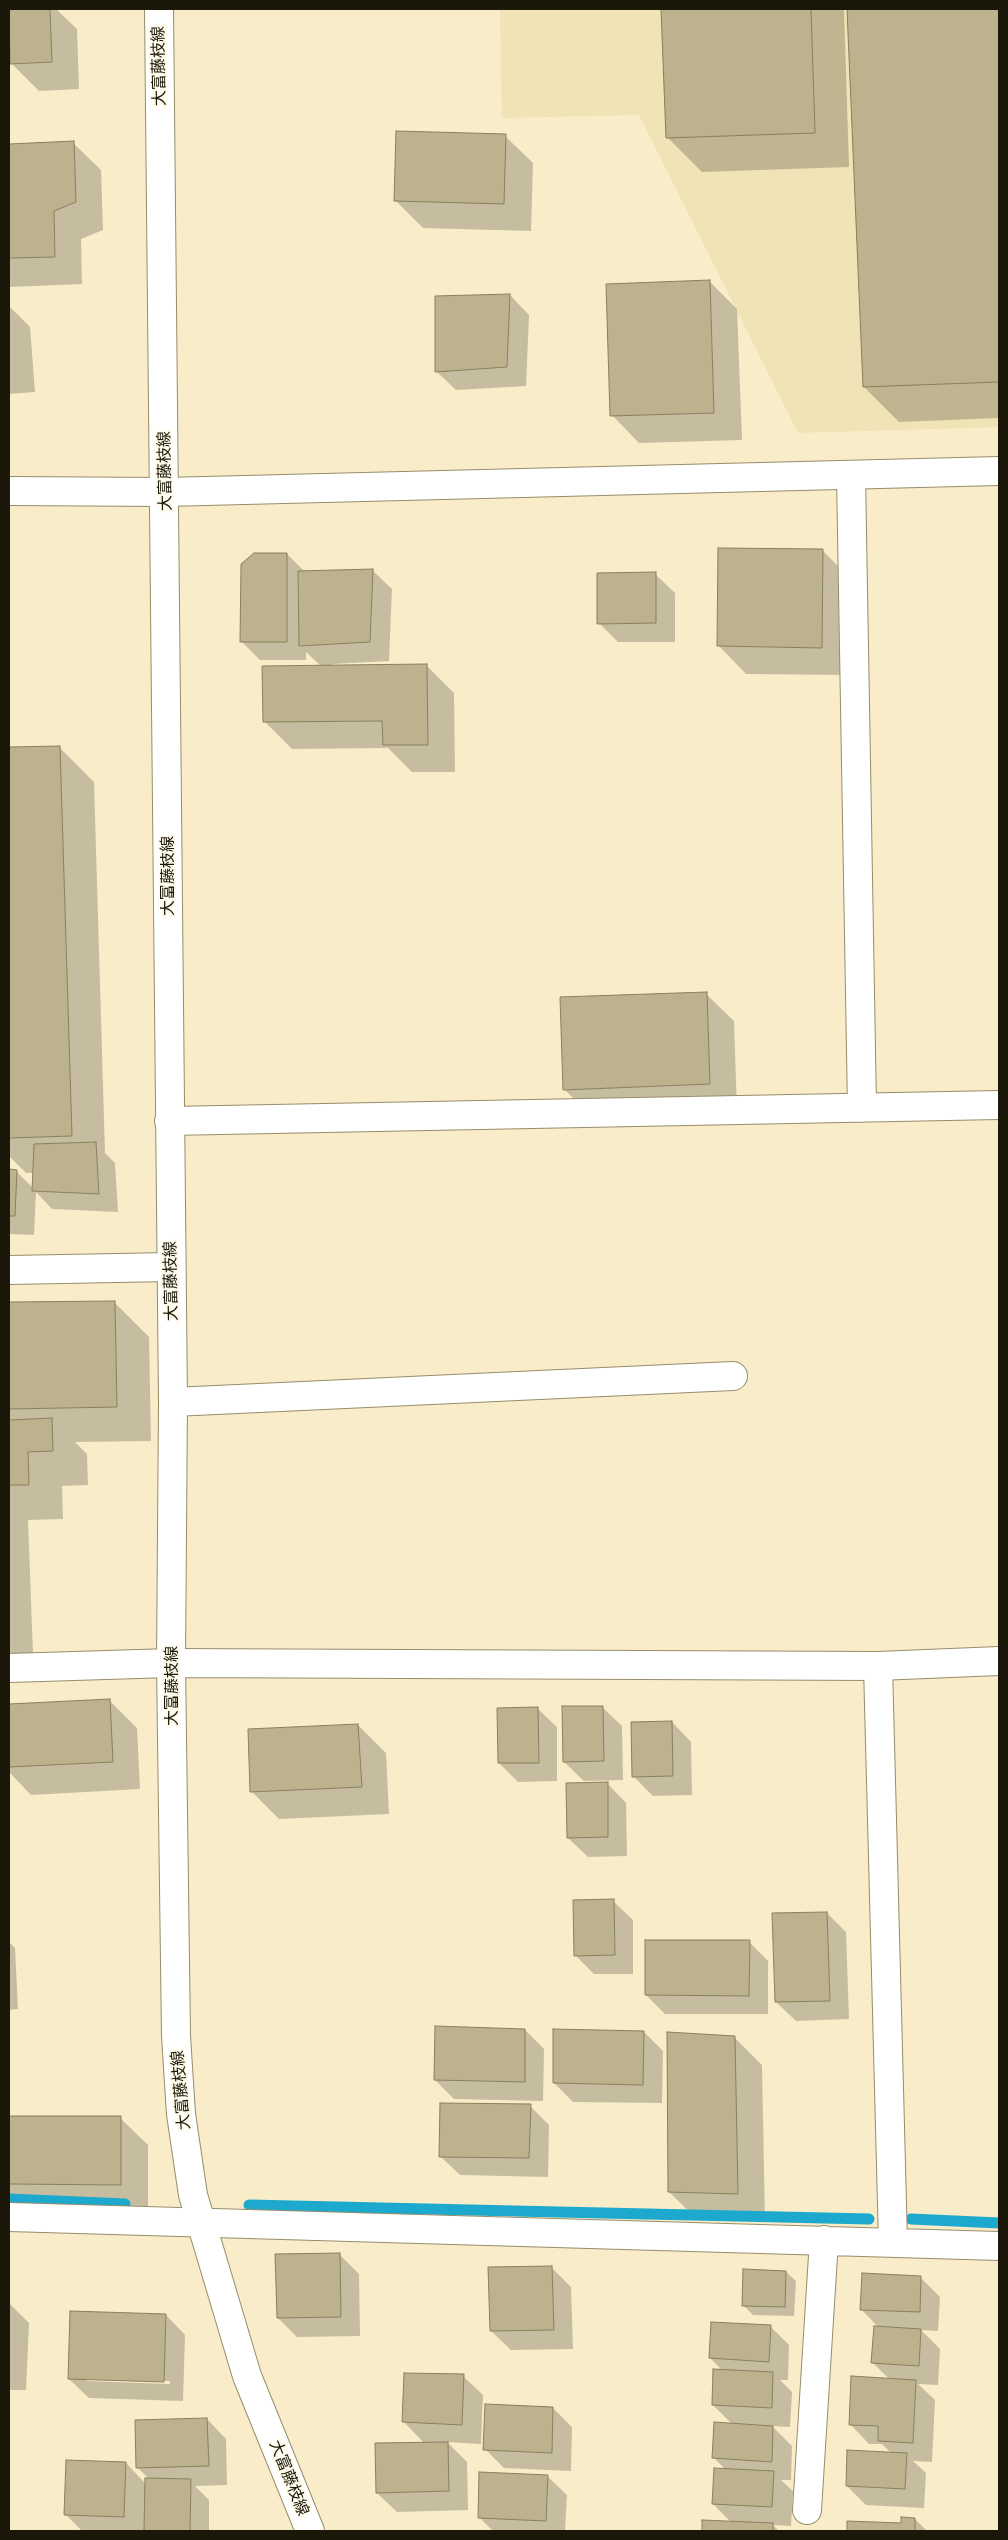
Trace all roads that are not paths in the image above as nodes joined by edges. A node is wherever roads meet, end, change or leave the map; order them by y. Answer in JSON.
{"nodes":[{"id":1,"x":159,"y":9,"type":"edge"},
{"id":2,"x":999,"y":471,"type":"edge"},
{"id":3,"x":851,"y":475,"type":"junction"},
{"id":4,"x":9,"y":491,"type":"edge"},
{"id":5,"x":165,"y":492,"type":"junction"},
{"id":6,"x":999,"y":1105,"type":"edge"},
{"id":7,"x":862,"y":1108,"type":"junction"},
{"id":8,"x":169,"y":1121,"type":"junction"},
{"id":9,"x":171,"y":1267,"type":"junction"},
{"id":10,"x":9,"y":1270,"type":"edge"},
{"id":11,"x":733,"y":1376,"type":"dead end"},
{"id":12,"x":174,"y":1402,"type":"junction"},
{"id":13,"x":999,"y":1661,"type":"edge"},
{"id":14,"x":171,"y":1663,"type":"junction"},
{"id":15,"x":878,"y":1666,"type":"junction"},
{"id":16,"x":9,"y":1668,"type":"edge"},
{"id":17,"x":9,"y":2217,"type":"edge"},
{"id":18,"x":200,"y":2222,"type":"junction"},
{"id":19,"x":824,"y":2240,"type":"junction"},
{"id":20,"x":894,"y":2242,"type":"junction"},
{"id":21,"x":999,"y":2246,"type":"edge"},
{"id":22,"x":808,"y":2510,"type":"dead end"},
{"id":23,"x":310,"y":2531,"type":"edge"}],
"edges":[{"from":1,"to":5,"type":"street","name":"大富藤枝線"},
{"from":2,"to":3,"type":"street"},
{"from":3,"to":5,"type":"street"},
{"from":3,"to":7,"type":"street"},
{"from":4,"to":5,"type":"street"},
{"from":5,"to":8,"type":"street","name":"大富藤枝線"},
{"from":6,"to":7,"type":"street"},
{"from":7,"to":8,"type":"street"},
{"from":8,"to":9,"type":"street","name":"大富藤枝線"},
{"from":9,"to":10,"type":"street"},
{"from":9,"to":12,"type":"street","name":"大富藤枝線"},
{"from":11,"to":12,"type":"street"},
{"from":12,"to":14,"type":"street","name":"大富藤枝線"},
{"from":13,"to":15,"type":"street"},
{"from":14,"to":15,"type":"street"},
{"from":14,"to":16,"type":"street"},
{"from":14,"to":18,"type":"street","name":"大富藤枝線"},
{"from":15,"to":20,"type":"street"},
{"from":17,"to":18,"type":"street"},
{"from":18,"to":19,"type":"street"},
{"from":18,"to":23,"type":"street","name":"大富藤枝線"},
{"from":19,"to":20,"type":"street"},
{"from":19,"to":22,"type":"street"},
{"from":20,"to":21,"type":"street"}]}
